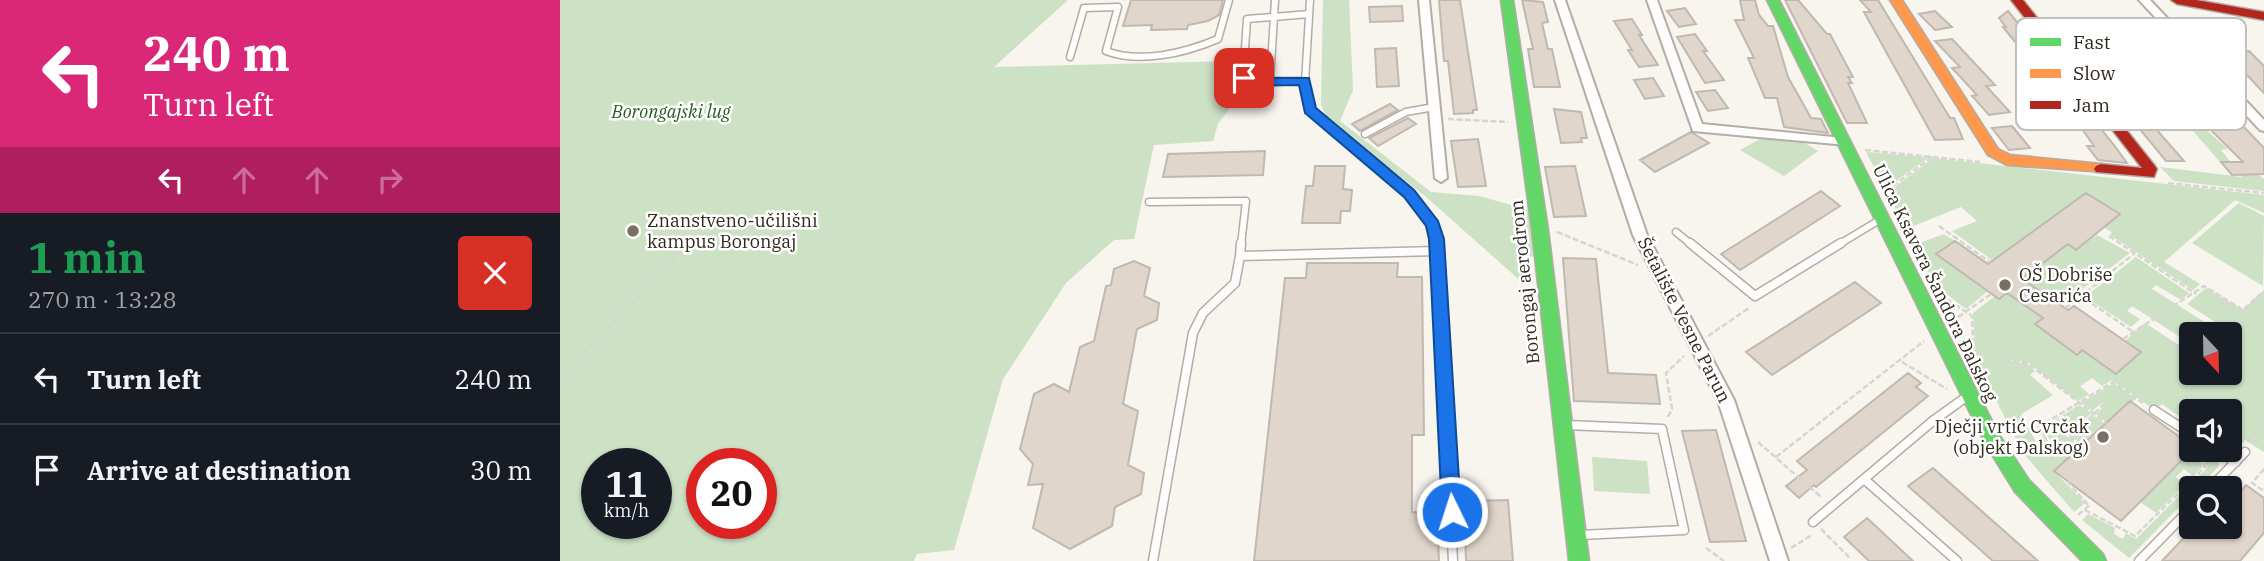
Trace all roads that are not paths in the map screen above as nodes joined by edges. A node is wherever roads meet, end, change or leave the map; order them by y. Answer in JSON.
{"nodes":[{"id":1,"x":1229,"y":0,"type":"edge"},
{"id":2,"x":1275,"y":0,"type":"edge"},
{"id":3,"x":1310,"y":0,"type":"edge"},
{"id":4,"x":1424,"y":0,"type":"edge"},
{"id":5,"x":1507,"y":0,"type":"edge"},
{"id":6,"x":1560,"y":0,"type":"edge"},
{"id":7,"x":1652,"y":0,"type":"edge"},
{"id":8,"x":1773,"y":0,"type":"edge"},
{"id":9,"x":1896,"y":0,"type":"edge"},
{"id":10,"x":2017,"y":0,"type":"edge"},
{"id":11,"x":2144,"y":0,"type":"edge"},
{"id":12,"x":2177,"y":0,"type":"edge"},
{"id":13,"x":1309,"y":14,"type":"junction"},
{"id":14,"x":1274,"y":16,"type":"junction"},
{"id":15,"x":2264,"y":16,"type":"edge"},
{"id":16,"x":2031,"y":18,"type":"edge"},
{"id":17,"x":2161,"y":18,"type":"edge"},
{"id":18,"x":1070,"y":57,"type":"dead end"},
{"id":19,"x":1270,"y":81,"type":"junction"},
{"id":20,"x":1305,"y":81,"type":"junction"},
{"id":21,"x":2246,"y":108,"type":"edge"},
{"id":22,"x":1434,"y":113,"type":"junction"},
{"id":23,"x":2264,"y":127,"type":"edge"},
{"id":24,"x":2118,"y":130,"type":"edge"},
{"id":25,"x":1365,"y":134,"type":"dead end"},
{"id":26,"x":1843,"y":142,"type":"junction"},
{"id":27,"x":1441,"y":178,"type":"dead end"},
{"id":28,"x":1149,"y":202,"type":"dead end"},
{"id":29,"x":1882,"y":219,"type":"junction"},
{"id":30,"x":1676,"y":232,"type":"dead end"},
{"id":31,"x":1437,"y":251,"type":"junction"},
{"id":32,"x":1240,"y":256,"type":"junction"},
{"id":33,"x":1961,"y":394,"type":"junction"},
{"id":34,"x":2154,"y":410,"type":"road end"},
{"id":35,"x":1561,"y":425,"type":"junction"},
{"id":36,"x":2179,"y":426,"type":"edge"},
{"id":37,"x":2245,"y":452,"type":"road end"},
{"id":38,"x":2242,"y":455,"type":"edge"},
{"id":39,"x":2236,"y":462,"type":"edge"},
{"id":40,"x":2222,"y":476,"type":"edge"},
{"id":41,"x":1864,"y":479,"type":"junction"},
{"id":42,"x":2179,"y":520,"type":"edge"},
{"id":43,"x":1813,"y":522,"type":"road end"},
{"id":44,"x":1576,"y":535,"type":"junction"},
{"id":45,"x":1778,"y":559,"type":"edge"},
{"id":46,"x":1153,"y":561,"type":"edge"},
{"id":47,"x":1453,"y":561,"type":"edge"},
{"id":48,"x":1579,"y":561,"type":"edge"},
{"id":49,"x":1957,"y":561,"type":"edge"},
{"id":50,"x":2095,"y":561,"type":"edge"},
{"id":51,"x":2139,"y":561,"type":"edge"}],
"edges":[{"from":1,"to":18,"type":"lane"},
{"from":2,"to":14,"type":"lane"},
{"from":3,"to":13,"type":"lane"},
{"from":4,"to":22,"type":"street"},
{"from":5,"to":35,"type":"street","name":"Borongaj aerodrom"},
{"from":6,"to":45,"type":"street","name":"Šetalište Vesne Parun"},
{"from":7,"to":26,"type":"street"},
{"from":8,"to":26,"type":"street","name":"Ulica Ksavera Šandora Đalskog"},
{"from":9,"to":24,"type":"street"},
{"from":10,"to":16,"type":"street"},
{"from":11,"to":17,"type":"street"},
{"from":12,"to":15,"type":"street"},
{"from":13,"to":14,"type":"lane"},
{"from":13,"to":20,"type":"lane"},
{"from":14,"to":19,"type":"lane"},
{"from":14,"to":19,"type":"lane"},
{"from":19,"to":20,"type":"lane"},
{"from":20,"to":31,"type":"lane"},
{"from":21,"to":23,"type":"street"},
{"from":22,"to":25,"type":"lane"},
{"from":22,"to":27,"type":"street"},
{"from":26,"to":29,"type":"street","name":"Ulica Ksavera Šandora Đalskog"},
{"from":28,"to":32,"type":"lane"},
{"from":29,"to":30,"type":"lane"},
{"from":29,"to":33,"type":"street","name":"Ulica Ksavera Šandora Đalskog"},
{"from":31,"to":32,"type":"lane"},
{"from":31,"to":47,"type":"lane"},
{"from":32,"to":46,"type":"lane"},
{"from":33,"to":41,"type":"lane"},
{"from":33,"to":50,"type":"street","name":"Ulica Ksavera Šandora Đalskog"},
{"from":34,"to":36,"type":"lane"},
{"from":35,"to":44,"type":"street","name":"Borongaj aerodrom"},
{"from":35,"to":44,"type":"lane"},
{"from":37,"to":38,"type":"lane"},
{"from":39,"to":40,"type":"lane"},
{"from":41,"to":43,"type":"lane"},
{"from":41,"to":49,"type":"lane"},
{"from":42,"to":51,"type":"lane"},
{"from":44,"to":48,"type":"street","name":"Borongaj aerodrom"}]}
